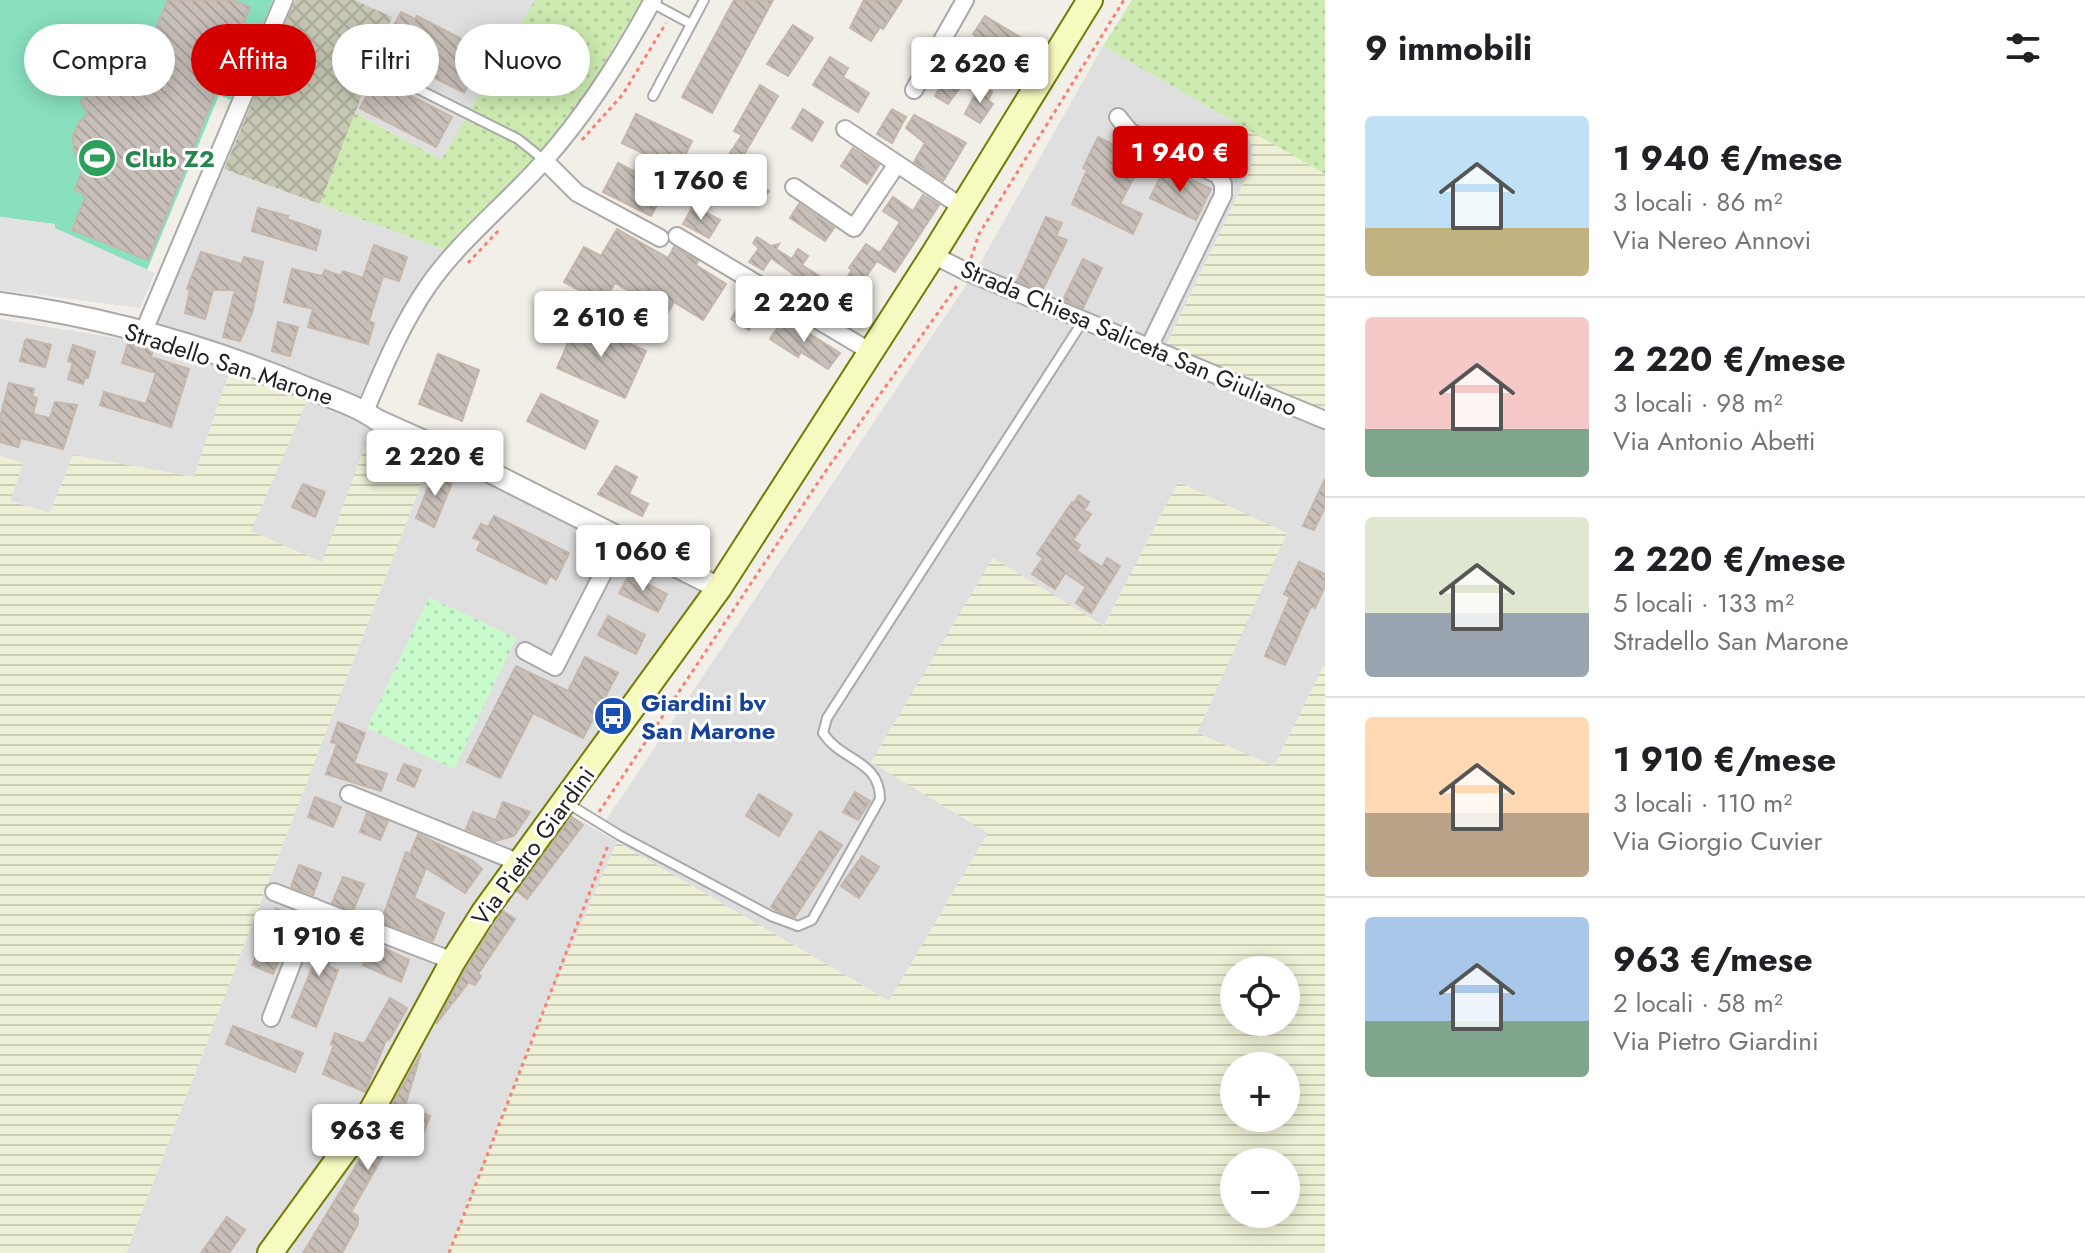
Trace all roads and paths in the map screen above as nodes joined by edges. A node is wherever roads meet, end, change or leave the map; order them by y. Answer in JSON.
{"nodes":[{"id":1,"x":284,"y":0,"type":"edge"},
{"id":2,"x":704,"y":0,"type":"edge"},
{"id":3,"x":965,"y":0,"type":"edge"},
{"id":4,"x":1090,"y":0,"type":"edge"},
{"id":5,"x":1124,"y":0,"type":"edge"},
{"id":6,"x":650,"y":1,"type":"edge"},
{"id":7,"x":691,"y":24,"type":"junction"},
{"id":8,"x":914,"y":90,"type":"dead end"},
{"id":9,"x":432,"y":96,"type":"edge"},
{"id":10,"x":653,"y":96,"type":"dead end"},
{"id":11,"x":1118,"y":117,"type":"dead end"},
{"id":12,"x":845,"y":129,"type":"dead end"},
{"id":13,"x":545,"y":161,"type":"junction"},
{"id":14,"x":897,"y":164,"type":"junction"},
{"id":15,"x":794,"y":187,"type":"dead end"},
{"id":16,"x":962,"y":207,"type":"junction"},
{"id":17,"x":677,"y":236,"type":"dead end"},
{"id":18,"x":660,"y":238,"type":"dead end"},
{"id":19,"x":933,"y":255,"type":"junction"},
{"id":20,"x":967,"y":272,"type":"junction"},
{"id":21,"x":0,"y":303,"type":"edge"},
{"id":22,"x":1083,"y":320,"type":"junction"},
{"id":23,"x":143,"y":333,"type":"junction"},
{"id":24,"x":1149,"y":347,"type":"junction"},
{"id":25,"x":871,"y":352,"type":"junction"},
{"id":26,"x":365,"y":411,"type":"junction"},
{"id":27,"x":1325,"y":420,"type":"edge"},
{"id":28,"x":621,"y":538,"type":"junction"},
{"id":29,"x":719,"y":588,"type":"junction"},
{"id":30,"x":525,"y":651,"type":"dead end"},
{"id":31,"x":349,"y":794,"type":"dead end"},
{"id":32,"x":565,"y":802,"type":"junction"},
{"id":33,"x":594,"y":820,"type":"junction"},
{"id":34,"x":520,"y":863,"type":"junction"},
{"id":35,"x":274,"y":892,"type":"dead end"},
{"id":36,"x":314,"y":907,"type":"junction"},
{"id":37,"x":453,"y":961,"type":"junction"},
{"id":38,"x":271,"y":1018,"type":"dead end"},
{"id":39,"x":270,"y":1253,"type":"edge"},
{"id":40,"x":449,"y":1253,"type":"edge"}],
"edges":[{"from":1,"to":23,"type":"street"},
{"from":2,"to":7,"type":"lane"},
{"from":3,"to":8,"type":"street"},
{"from":4,"to":16,"type":"main road","name":"Via Pietro Giardini"},
{"from":5,"to":20,"type":"path"},
{"from":6,"to":7,"type":"lane"},
{"from":6,"to":13,"type":"street"},
{"from":7,"to":10,"type":"lane"},
{"from":9,"to":13,"type":"lane"},
{"from":11,"to":24,"type":"street"},
{"from":12,"to":14,"type":"street"},
{"from":13,"to":18,"type":"street"},
{"from":13,"to":26,"type":"street"},
{"from":14,"to":15,"type":"street"},
{"from":14,"to":16,"type":"street"},
{"from":16,"to":19,"type":"main road","name":"Via Pietro Giardini"},
{"from":17,"to":25,"type":"street"},
{"from":19,"to":20,"type":"street","name":"Strada Chiesa Saliceta San Giuliano"},
{"from":19,"to":25,"type":"main road","name":"Via Pietro Giardini"},
{"from":20,"to":22,"type":"street","name":"Strada Chiesa Saliceta San Giuliano"},
{"from":20,"to":33,"type":"path"},
{"from":21,"to":23,"type":"street","name":"Stradello San Marone"},
{"from":22,"to":24,"type":"street","name":"Strada Chiesa Saliceta San Giuliano"},
{"from":22,"to":33,"type":"lane"},
{"from":23,"to":26,"type":"street","name":"Stradello San Marone"},
{"from":24,"to":27,"type":"street","name":"Strada Chiesa Saliceta San Giuliano"},
{"from":25,"to":29,"type":"main road","name":"Via Pietro Giardini"},
{"from":26,"to":28,"type":"street","name":"Stradello San Marone"},
{"from":28,"to":29,"type":"street","name":"Stradello San Marone"},
{"from":28,"to":30,"type":"street"},
{"from":29,"to":32,"type":"main road","name":"Via Pietro Giardini"},
{"from":31,"to":34,"type":"street"},
{"from":32,"to":33,"type":"lane"},
{"from":32,"to":34,"type":"main road","name":"Via Pietro Giardini"},
{"from":33,"to":40,"type":"path"},
{"from":34,"to":37,"type":"main road","name":"Via Pietro Giardini"},
{"from":35,"to":36,"type":"street"},
{"from":36,"to":37,"type":"street"},
{"from":36,"to":38,"type":"street"},
{"from":37,"to":39,"type":"main road","name":"Via Pietro Giardini"}]}
